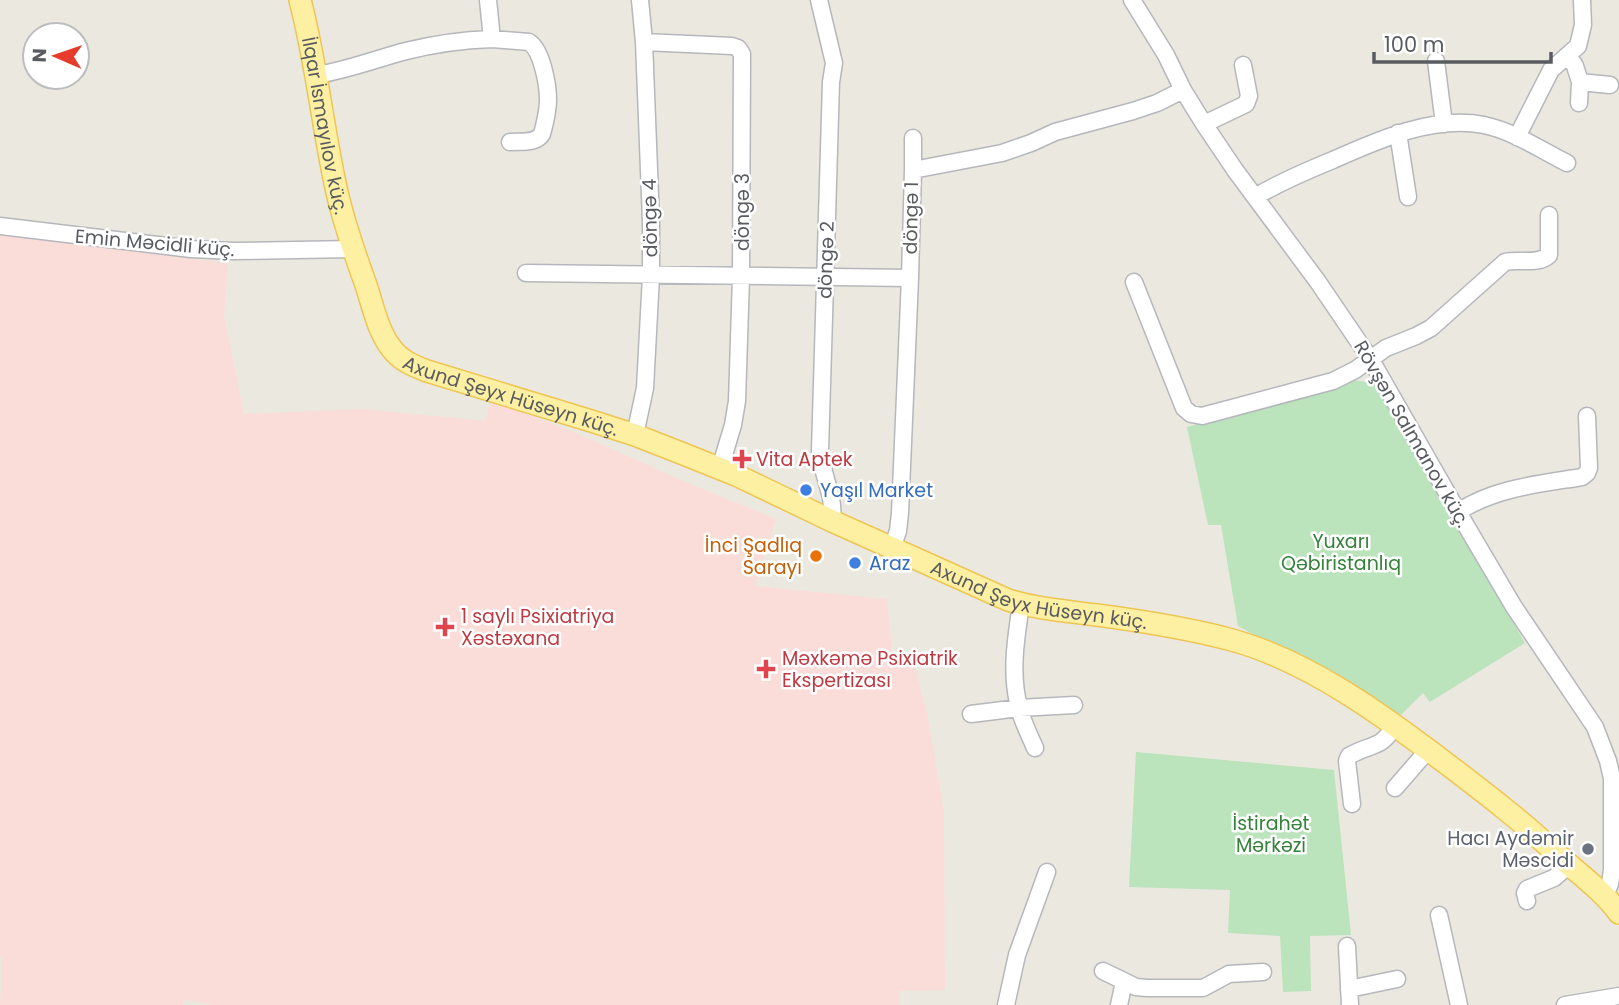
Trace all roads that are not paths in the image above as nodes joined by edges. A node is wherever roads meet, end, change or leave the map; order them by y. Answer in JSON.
{"nodes":[{"id":1,"x":300,"y":0,"type":"edge"},
{"id":2,"x":488,"y":0,"type":"edge"},
{"id":3,"x":640,"y":0,"type":"edge"},
{"id":4,"x":819,"y":0,"type":"edge"},
{"id":5,"x":1132,"y":0,"type":"edge"},
{"id":6,"x":1582,"y":0,"type":"edge"},
{"id":7,"x":492,"y":39,"type":"junction"},
{"id":8,"x":644,"y":42,"type":"junction"},
{"id":9,"x":1569,"y":55,"type":"junction"},
{"id":10,"x":1436,"y":61,"type":"dead end"},
{"id":11,"x":1243,"y":65,"type":"dead end"},
{"id":12,"x":317,"y":75,"type":"junction"},
{"id":13,"x":1580,"y":82,"type":"junction"},
{"id":14,"x":1610,"y":85,"type":"dead end"},
{"id":15,"x":1183,"y":90,"type":"junction"},
{"id":16,"x":1579,"y":103,"type":"dead end"},
{"id":17,"x":1204,"y":124,"type":"junction"},
{"id":18,"x":1444,"y":124,"type":"junction"},
{"id":19,"x":1398,"y":133,"type":"junction"},
{"id":20,"x":1517,"y":137,"type":"junction"},
{"id":21,"x":913,"y":138,"type":"dead end"},
{"id":22,"x":510,"y":142,"type":"dead end"},
{"id":23,"x":1567,"y":163,"type":"dead end"},
{"id":24,"x":913,"y":170,"type":"junction"},
{"id":25,"x":1255,"y":197,"type":"junction"},
{"id":26,"x":1408,"y":197,"type":"dead end"},
{"id":27,"x":1549,"y":215,"type":"dead end"},
{"id":28,"x":0,"y":226,"type":"edge"},
{"id":29,"x":353,"y":249,"type":"junction"},
{"id":30,"x":526,"y":273,"type":"dead end"},
{"id":31,"x":651,"y":276,"type":"junction"},
{"id":32,"x":741,"y":277,"type":"junction"},
{"id":33,"x":825,"y":278,"type":"junction"},
{"id":34,"x":910,"y":278,"type":"junction"},
{"id":35,"x":1134,"y":282,"type":"dead end"},
{"id":36,"x":1371,"y":360,"type":"junction"},
{"id":37,"x":1587,"y":416,"type":"dead end"},
{"id":38,"x":635,"y":435,"type":"junction"},
{"id":39,"x":720,"y":468,"type":"junction"},
{"id":40,"x":1458,"y":512,"type":"junction"},
{"id":41,"x":832,"y":521,"type":"junction"},
{"id":42,"x":892,"y":548,"type":"junction"},
{"id":43,"x":1021,"y":604,"type":"junction"},
{"id":44,"x":1074,"y":705,"type":"dead end"},
{"id":45,"x":1019,"y":708,"type":"junction"},
{"id":46,"x":971,"y":714,"type":"dead end"},
{"id":47,"x":1395,"y":726,"type":"junction"},
{"id":48,"x":1035,"y":748,"type":"dead end"},
{"id":49,"x":1428,"y":750,"type":"junction"},
{"id":50,"x":1615,"y":778,"type":"edge"},
{"id":51,"x":1395,"y":788,"type":"dead end"},
{"id":52,"x":1352,"y":804,"type":"dead end"},
{"id":53,"x":1569,"y":865,"type":"junction"},
{"id":54,"x":1047,"y":872,"type":"dead end"},
{"id":55,"x":1605,"y":895,"type":"junction"},
{"id":56,"x":1527,"y":901,"type":"dead end"},
{"id":57,"x":1619,"y":913,"type":"edge"},
{"id":58,"x":1439,"y":915,"type":"dead end"},
{"id":59,"x":1347,"y":946,"type":"dead end"},
{"id":60,"x":1103,"y":971,"type":"dead end"},
{"id":61,"x":1263,"y":972,"type":"dead end"},
{"id":62,"x":1397,"y":979,"type":"dead end"},
{"id":63,"x":1124,"y":982,"type":"junction"},
{"id":64,"x":1619,"y":996,"type":"edge"},
{"id":65,"x":1350,"y":997,"type":"edge"},
{"id":66,"x":1006,"y":1005,"type":"edge"},
{"id":67,"x":1119,"y":1005,"type":"edge"},
{"id":68,"x":1460,"y":1005,"type":"edge"},
{"id":69,"x":1565,"y":1005,"type":"edge"}],
"edges":[{"from":1,"to":12,"type":"main road","name":"İlqar İsmayılov küç."},
{"from":2,"to":7,"type":"street"},
{"from":3,"to":8,"type":"street","name":"döngə 4"},
{"from":4,"to":33,"type":"street","name":"döngə 2"},
{"from":5,"to":15,"type":"street","name":"Rövşən Salmanov küç."},
{"from":6,"to":9,"type":"street"},
{"from":7,"to":12,"type":"street"},
{"from":7,"to":22,"type":"street"},
{"from":8,"to":31,"type":"street","name":"döngə 4"},
{"from":8,"to":32,"type":"street","name":"döngə 3"},
{"from":9,"to":13,"type":"street"},
{"from":9,"to":20,"type":"street"},
{"from":10,"to":18,"type":"street"},
{"from":11,"to":17,"type":"street"},
{"from":12,"to":29,"type":"main road","name":"İlqar İsmayılov küç."},
{"from":13,"to":14,"type":"street"},
{"from":13,"to":16,"type":"street"},
{"from":15,"to":17,"type":"street","name":"Rövşən Salmanov küç."},
{"from":15,"to":24,"type":"street","name":"döngə 1"},
{"from":17,"to":25,"type":"street","name":"Rövşən Salmanov küç."},
{"from":18,"to":19,"type":"street"},
{"from":18,"to":20,"type":"street"},
{"from":19,"to":25,"type":"street"},
{"from":19,"to":26,"type":"street"},
{"from":20,"to":23,"type":"street"},
{"from":21,"to":24,"type":"street"},
{"from":24,"to":34,"type":"street","name":"döngə 1"},
{"from":25,"to":36,"type":"street","name":"Rövşən Salmanov küç."},
{"from":27,"to":36,"type":"street"},
{"from":28,"to":29,"type":"street","name":"Emin Məcidli küç."},
{"from":29,"to":38,"type":"main road","name":"Axund Şeyx Hüseyn küç."},
{"from":30,"to":31,"type":"street"},
{"from":31,"to":32,"type":"street"},
{"from":31,"to":38,"type":"street","name":"döngə 4"},
{"from":32,"to":33,"type":"street"},
{"from":32,"to":39,"type":"street","name":"döngə 3"},
{"from":33,"to":34,"type":"street"},
{"from":33,"to":41,"type":"street","name":"döngə 2"},
{"from":34,"to":42,"type":"street","name":"döngə 1"},
{"from":35,"to":36,"type":"street"},
{"from":36,"to":40,"type":"street","name":"Rövşən Salmanov küç."},
{"from":37,"to":40,"type":"street"},
{"from":38,"to":39,"type":"main road","name":"Axund Şeyx Hüseyn küç."},
{"from":39,"to":41,"type":"main road","name":"Axund Şeyx Hüseyn küç."},
{"from":40,"to":50,"type":"street","name":"Rövşən Salmanov küç."},
{"from":41,"to":42,"type":"main road","name":"Axund Şeyx Hüseyn küç."},
{"from":42,"to":43,"type":"main road","name":"Axund Şeyx Hüseyn küç."},
{"from":43,"to":45,"type":"street"},
{"from":43,"to":47,"type":"main road","name":"Axund Şeyx Hüseyn küç."},
{"from":44,"to":45,"type":"street"},
{"from":45,"to":46,"type":"street"},
{"from":45,"to":48,"type":"street"},
{"from":47,"to":49,"type":"main road","name":"Axund Şeyx Hüseyn küç."},
{"from":47,"to":52,"type":"street"},
{"from":49,"to":51,"type":"street"},
{"from":49,"to":53,"type":"main road","name":"Axund Şeyx Hüseyn küç."},
{"from":50,"to":55,"type":"street","name":"Rövşən Salmanov küç."},
{"from":53,"to":55,"type":"main road","name":"Axund Şeyx Hüseyn küç."},
{"from":53,"to":56,"type":"street"},
{"from":54,"to":66,"type":"street"},
{"from":55,"to":57,"type":"main road","name":"Axund Şeyx Hüseyn küç."},
{"from":58,"to":68,"type":"street"},
{"from":59,"to":65,"type":"street"},
{"from":60,"to":63,"type":"street"},
{"from":61,"to":63,"type":"street"},
{"from":62,"to":65,"type":"street"},
{"from":63,"to":67,"type":"street"},
{"from":64,"to":69,"type":"street"}]}
